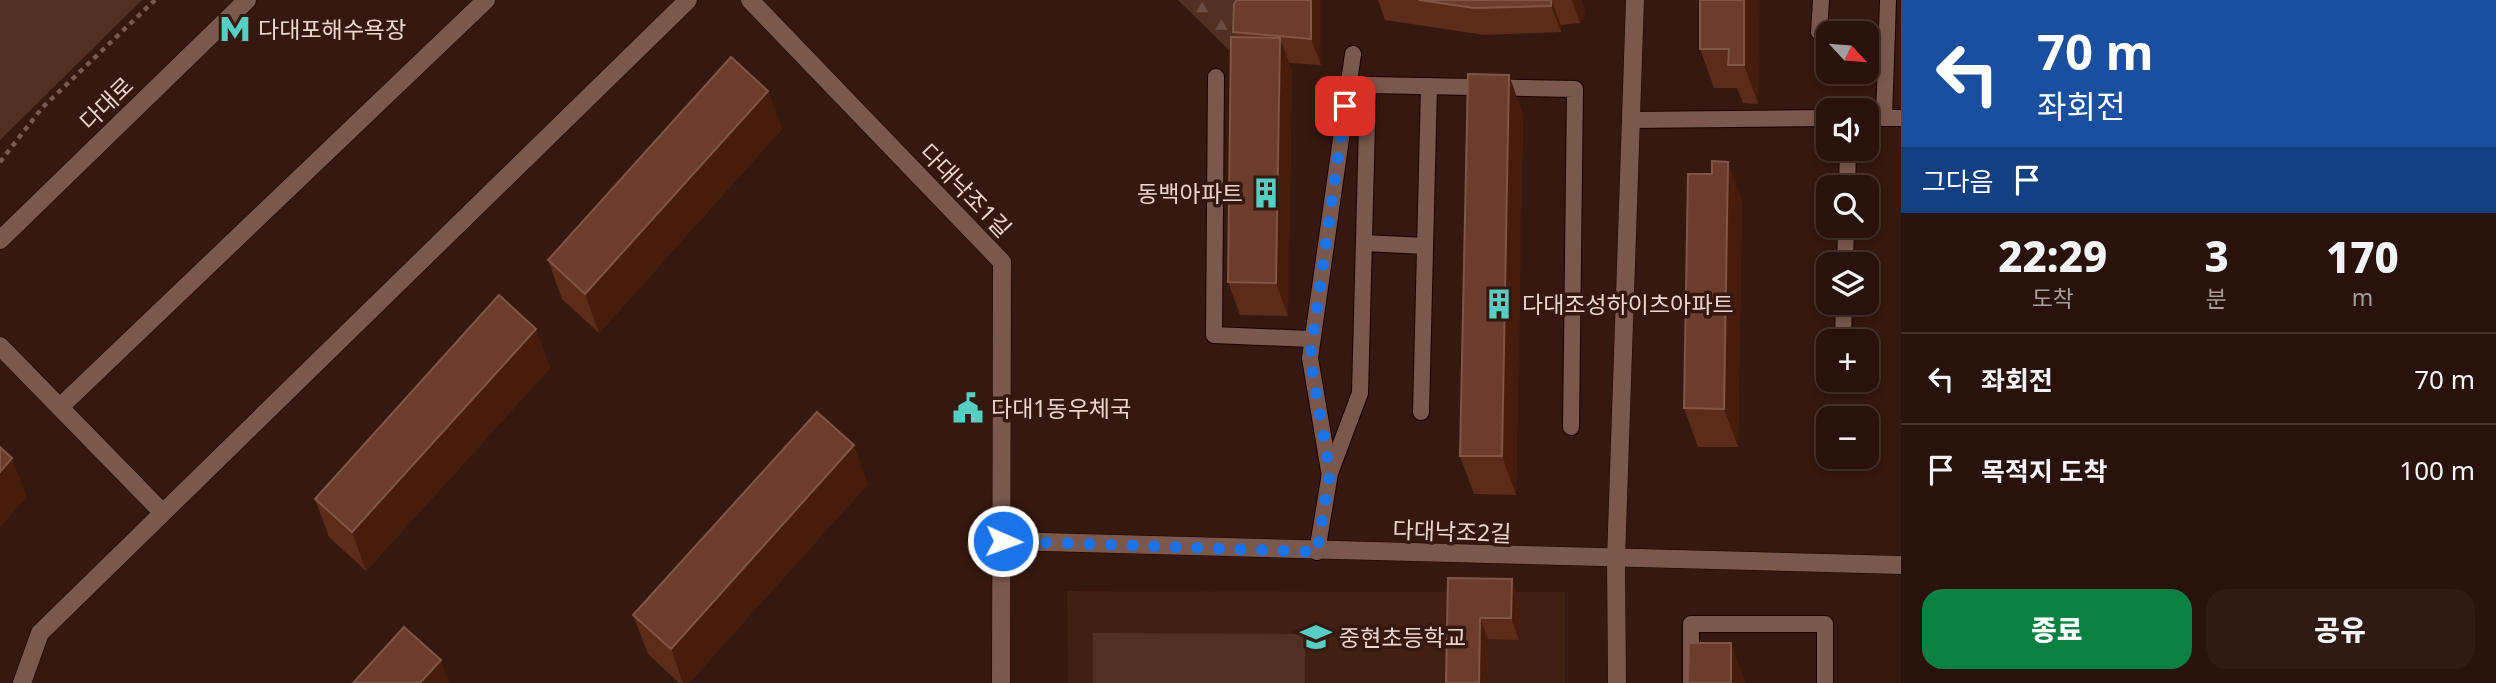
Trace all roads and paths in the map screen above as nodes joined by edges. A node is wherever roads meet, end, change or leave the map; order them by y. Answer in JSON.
{"nodes":[{"id":1,"x":155,"y":0,"type":"edge"},
{"id":2,"x":247,"y":0,"type":"edge"},
{"id":3,"x":486,"y":0,"type":"edge"},
{"id":4,"x":688,"y":0,"type":"edge"},
{"id":5,"x":750,"y":0,"type":"edge"},
{"id":6,"x":1634,"y":0,"type":"edge"},
{"id":7,"x":1821,"y":0,"type":"edge"},
{"id":8,"x":1888,"y":0,"type":"edge"},
{"id":9,"x":1820,"y":21,"type":"edge"},
{"id":10,"x":1880,"y":37,"type":"edge"},
{"id":11,"x":1887,"y":37,"type":"junction"},
{"id":12,"x":1353,"y":54,"type":"dead end"},
{"id":13,"x":1216,"y":77,"type":"dead end"},
{"id":14,"x":1429,"y":86,"type":"junction"},
{"id":15,"x":1879,"y":98,"type":"edge"},
{"id":16,"x":1816,"y":118,"type":"edge"},
{"id":17,"x":1879,"y":118,"type":"edge"},
{"id":18,"x":1901,"y":118,"type":"edge"},
{"id":19,"x":1630,"y":120,"type":"junction"},
{"id":20,"x":0,"y":162,"type":"edge"},
{"id":21,"x":0,"y":240,"type":"edge"},
{"id":22,"x":1364,"y":243,"type":"junction"},
{"id":23,"x":1425,"y":246,"type":"junction"},
{"id":24,"x":1311,"y":340,"type":"junction"},
{"id":25,"x":0,"y":346,"type":"edge"},
{"id":26,"x":60,"y":407,"type":"junction"},
{"id":27,"x":1421,"y":412,"type":"dead end"},
{"id":28,"x":1571,"y":427,"type":"dead end"},
{"id":29,"x":1330,"y":473,"type":"junction"},
{"id":30,"x":162,"y":512,"type":"junction"},
{"id":31,"x":1003,"y":541,"type":"junction"},
{"id":32,"x":1317,"y":552,"type":"junction"},
{"id":33,"x":1616,"y":559,"type":"junction"},
{"id":34,"x":1901,"y":565,"type":"edge"},
{"id":35,"x":22,"y":683,"type":"edge"},
{"id":36,"x":1001,"y":683,"type":"edge"},
{"id":37,"x":1616,"y":683,"type":"edge"},
{"id":38,"x":1691,"y":683,"type":"edge"},
{"id":39,"x":1825,"y":683,"type":"edge"}],
"edges":[{"from":1,"to":20,"type":"path"},
{"from":2,"to":21,"type":"street","name":"다대로"},
{"from":3,"to":26,"type":"street"},
{"from":4,"to":30,"type":"street"},
{"from":5,"to":31,"type":"street","name":"다대낙조1길"},
{"from":6,"to":19,"type":"street"},
{"from":7,"to":9,"type":"lane"},
{"from":8,"to":11,"type":"lane"},
{"from":10,"to":11,"type":"lane"},
{"from":11,"to":15,"type":"lane"},
{"from":12,"to":24,"type":"lane"},
{"from":13,"to":24,"type":"lane"},
{"from":14,"to":22,"type":"lane"},
{"from":14,"to":23,"type":"lane"},
{"from":14,"to":28,"type":"lane"},
{"from":16,"to":19,"type":"lane"},
{"from":17,"to":18,"type":"lane"},
{"from":19,"to":33,"type":"street"},
{"from":22,"to":23,"type":"lane"},
{"from":22,"to":29,"type":"lane"},
{"from":23,"to":27,"type":"lane"},
{"from":24,"to":29,"type":"lane"},
{"from":25,"to":26,"type":"street"},
{"from":26,"to":30,"type":"street"},
{"from":29,"to":32,"type":"lane"},
{"from":30,"to":35,"type":"street"},
{"from":31,"to":32,"type":"street","name":"다대낙조2길"},
{"from":31,"to":36,"type":"street","name":"다대낙조1길"},
{"from":32,"to":33,"type":"street","name":"다대낙조2길"},
{"from":33,"to":34,"type":"street","name":"다대낙조2길"},
{"from":33,"to":37,"type":"street"},
{"from":38,"to":39,"type":"lane"}]}
